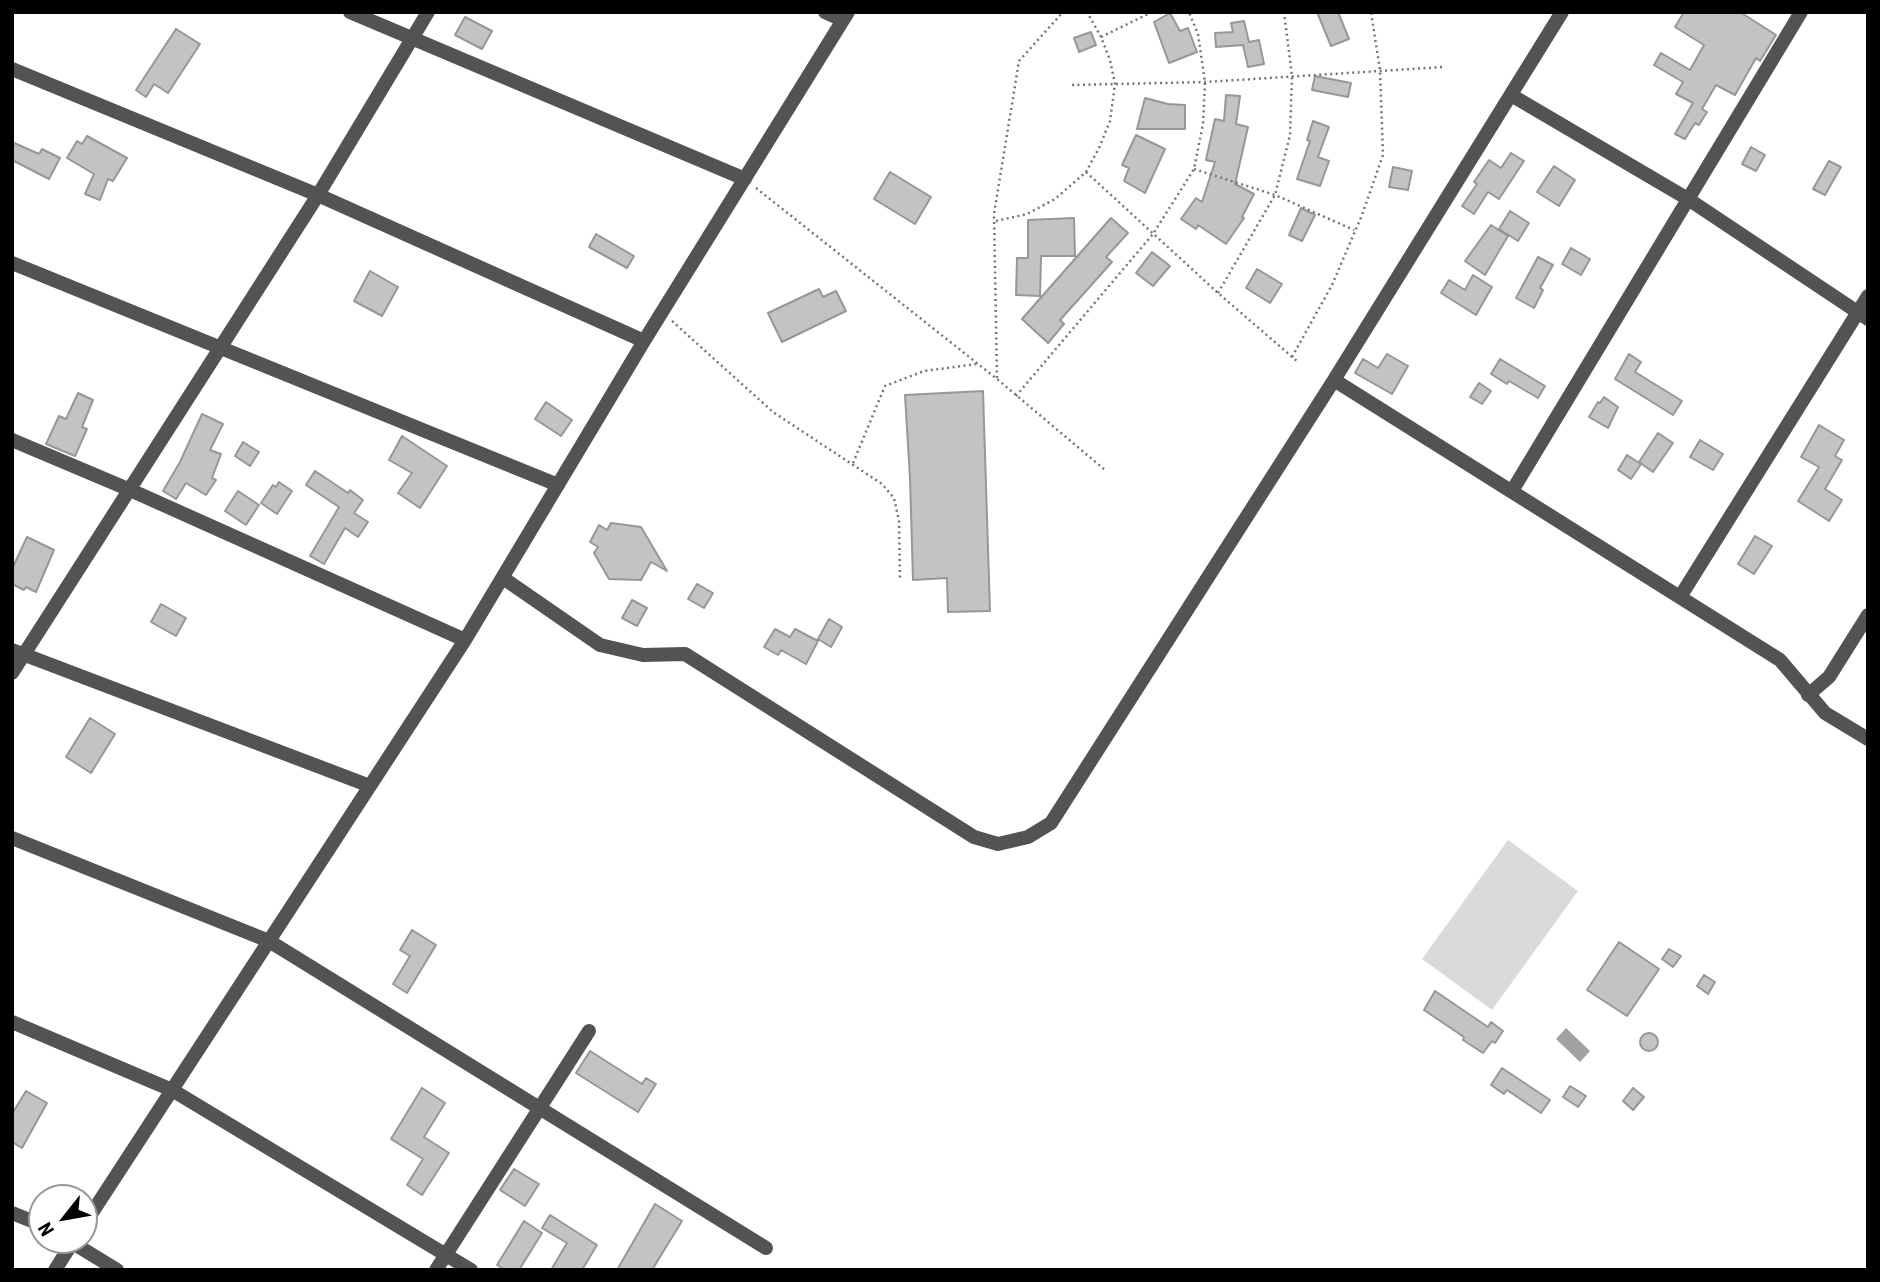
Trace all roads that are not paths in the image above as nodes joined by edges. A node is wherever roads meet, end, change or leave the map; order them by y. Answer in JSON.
{"nodes":[{"id":1,"x":350,"y":12,"type":"edge"},
{"id":2,"x":428,"y":12,"type":"edge"},
{"id":3,"x":825,"y":12,"type":"edge"},
{"id":4,"x":1562,"y":12,"type":"edge"},
{"id":5,"x":1801,"y":12,"type":"edge"},
{"id":6,"x":845,"y":16,"type":"edge"},
{"id":7,"x":412,"y":38,"type":"junction"},
{"id":8,"x":12,"y":69,"type":"edge"},
{"id":9,"x":1511,"y":95,"type":"junction"},
{"id":10,"x":745,"y":179,"type":"junction"},
{"id":11,"x":318,"y":195,"type":"junction"},
{"id":12,"x":1688,"y":199,"type":"junction"},
{"id":13,"x":12,"y":263,"type":"edge"},
{"id":14,"x":1868,"y":296,"type":"edge"},
{"id":15,"x":1862,"y":316,"type":"edge"},
{"id":16,"x":644,"y":341,"type":"junction"},
{"id":17,"x":219,"y":347,"type":"junction"},
{"id":18,"x":1334,"y":380,"type":"junction"},
{"id":19,"x":12,"y":440,"type":"edge"},
{"id":20,"x":558,"y":485,"type":"junction"},
{"id":21,"x":128,"y":489,"type":"junction"},
{"id":22,"x":1512,"y":491,"type":"junction"},
{"id":23,"x":503,"y":578,"type":"junction"},
{"id":24,"x":1680,"y":597,"type":"junction"},
{"id":25,"x":1868,"y":615,"type":"edge"},
{"id":26,"x":465,"y":640,"type":"junction"},
{"id":27,"x":18,"y":652,"type":"edge"},
{"id":28,"x":12,"y":673,"type":"edge"},
{"id":29,"x":1808,"y":695,"type":"junction"},
{"id":30,"x":1868,"y":738,"type":"edge"},
{"id":31,"x":370,"y":786,"type":"junction"},
{"id":32,"x":12,"y":838,"type":"edge"},
{"id":33,"x":269,"y":941,"type":"junction"},
{"id":34,"x":12,"y":1021,"type":"edge"},
{"id":35,"x":589,"y":1031,"type":"dead end"},
{"id":36,"x":172,"y":1090,"type":"junction"},
{"id":37,"x":540,"y":1108,"type":"junction"},
{"id":38,"x":98,"y":1204,"type":"edge"},
{"id":39,"x":766,"y":1248,"type":"dead end"},
{"id":40,"x":64,"y":1254,"type":"edge"},
{"id":41,"x":92,"y":1254,"type":"edge"},
{"id":42,"x":446,"y":1255,"type":"junction"},
{"id":43,"x":55,"y":1270,"type":"edge"},
{"id":44,"x":117,"y":1270,"type":"edge"},
{"id":45,"x":436,"y":1270,"type":"edge"},
{"id":46,"x":471,"y":1270,"type":"edge"}],
"edges":[{"from":1,"to":7,"type":"street"},
{"from":2,"to":7,"type":"street"},
{"from":3,"to":6,"type":"street"},
{"from":4,"to":9,"type":"street"},
{"from":5,"to":12,"type":"street"},
{"from":6,"to":10,"type":"street"},
{"from":7,"to":10,"type":"street"},
{"from":7,"to":11,"type":"street"},
{"from":8,"to":11,"type":"street"},
{"from":9,"to":12,"type":"street"},
{"from":9,"to":18,"type":"street"},
{"from":10,"to":16,"type":"street"},
{"from":11,"to":16,"type":"street"},
{"from":11,"to":17,"type":"street"},
{"from":12,"to":15,"type":"street"},
{"from":12,"to":22,"type":"street"},
{"from":13,"to":17,"type":"street"},
{"from":14,"to":15,"type":"street"},
{"from":15,"to":24,"type":"street"},
{"from":16,"to":20,"type":"street"},
{"from":17,"to":20,"type":"street"},
{"from":17,"to":21,"type":"street"},
{"from":18,"to":22,"type":"street"},
{"from":18,"to":23,"type":"street"},
{"from":19,"to":21,"type":"street"},
{"from":20,"to":23,"type":"street"},
{"from":21,"to":26,"type":"street"},
{"from":21,"to":27,"type":"street"},
{"from":22,"to":24,"type":"street"},
{"from":23,"to":26,"type":"street"},
{"from":24,"to":29,"type":"street"},
{"from":25,"to":29,"type":"street"},
{"from":26,"to":31,"type":"street"},
{"from":27,"to":28,"type":"street"},
{"from":27,"to":31,"type":"street"},
{"from":29,"to":30,"type":"street"},
{"from":31,"to":33,"type":"street"},
{"from":32,"to":33,"type":"street"},
{"from":33,"to":36,"type":"street"},
{"from":33,"to":37,"type":"street"},
{"from":34,"to":36,"type":"street"},
{"from":35,"to":37,"type":"street"},
{"from":36,"to":38,"type":"street"},
{"from":36,"to":42,"type":"street"},
{"from":37,"to":39,"type":"street"},
{"from":37,"to":42,"type":"street"},
{"from":40,"to":43,"type":"street"},
{"from":41,"to":44,"type":"street"},
{"from":42,"to":45,"type":"street"},
{"from":42,"to":46,"type":"street"}]}
